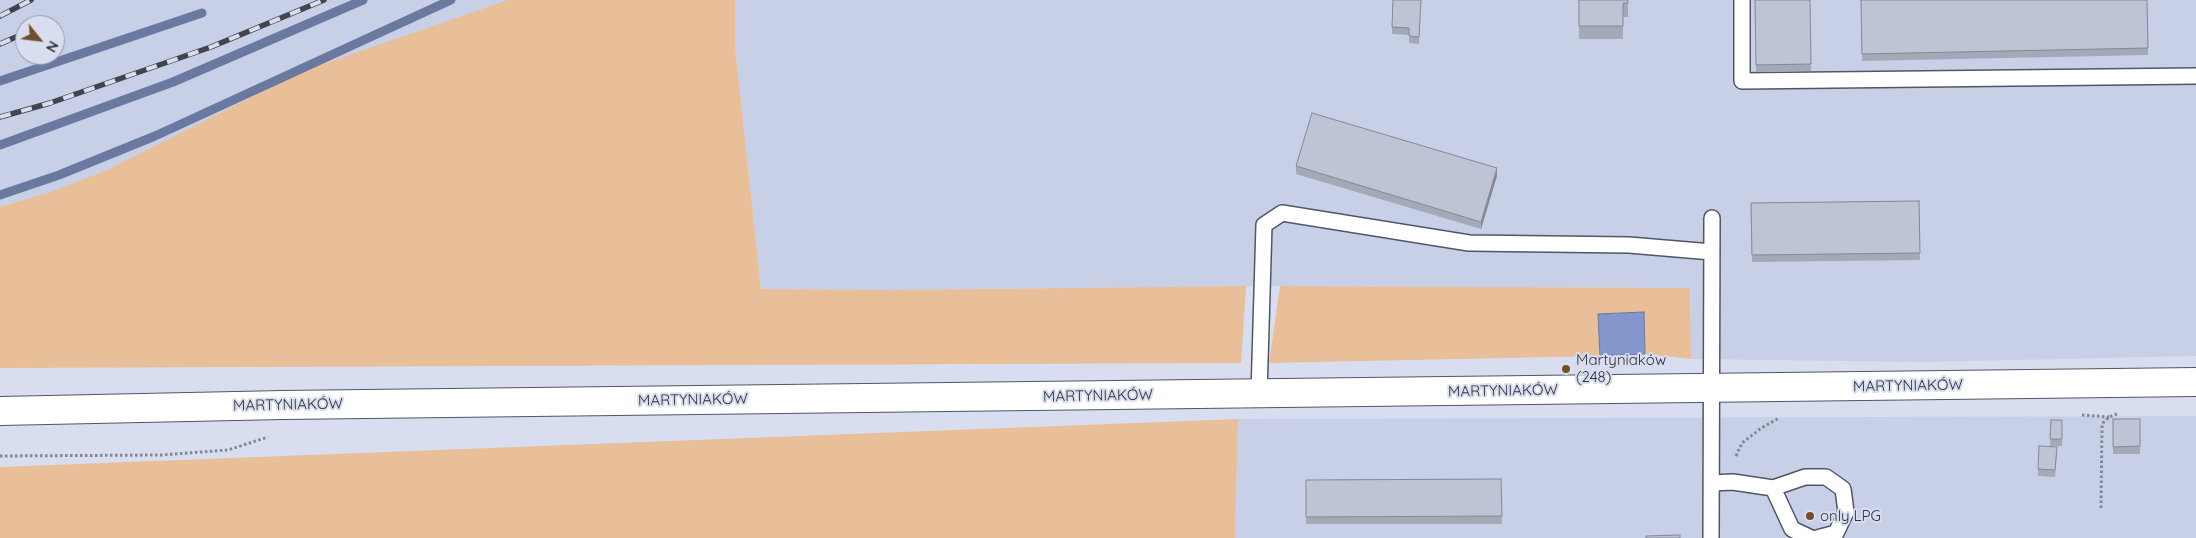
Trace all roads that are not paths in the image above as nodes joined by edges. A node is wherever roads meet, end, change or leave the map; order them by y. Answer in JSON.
{"nodes":[{"id":1,"x":1742,"y":0,"type":"edge"},
{"id":2,"x":2196,"y":76,"type":"edge"},
{"id":3,"x":1712,"y":218,"type":"dead end"},
{"id":4,"x":1712,"y":252,"type":"junction"},
{"id":5,"x":2196,"y":382,"type":"edge"},
{"id":6,"x":1711,"y":388,"type":"junction"},
{"id":7,"x":1259,"y":394,"type":"junction"},
{"id":8,"x":0,"y":411,"type":"edge"},
{"id":9,"x":1711,"y":483,"type":"junction"},
{"id":10,"x":1773,"y":488,"type":"junction"},
{"id":11,"x":1711,"y":538,"type":"edge"},
{"id":12,"x":1811,"y":538,"type":"edge"},
{"id":13,"x":1817,"y":538,"type":"edge"}],
"edges":[{"from":1,"to":2,"type":"lane"},
{"from":3,"to":4,"type":"lane"},
{"from":4,"to":6,"type":"lane"},
{"from":4,"to":7,"type":"lane"},
{"from":5,"to":6,"type":"main road","name":"MARTYNIAKÓW"},
{"from":6,"to":7,"type":"main road","name":"MARTYNIAKÓW"},
{"from":6,"to":9,"type":"lane"},
{"from":7,"to":8,"type":"main road","name":"MARTYNIAKÓW"},
{"from":9,"to":10,"type":"lane"},
{"from":9,"to":11,"type":"lane"},
{"from":10,"to":12,"type":"lane"},
{"from":10,"to":13,"type":"lane"}]}
